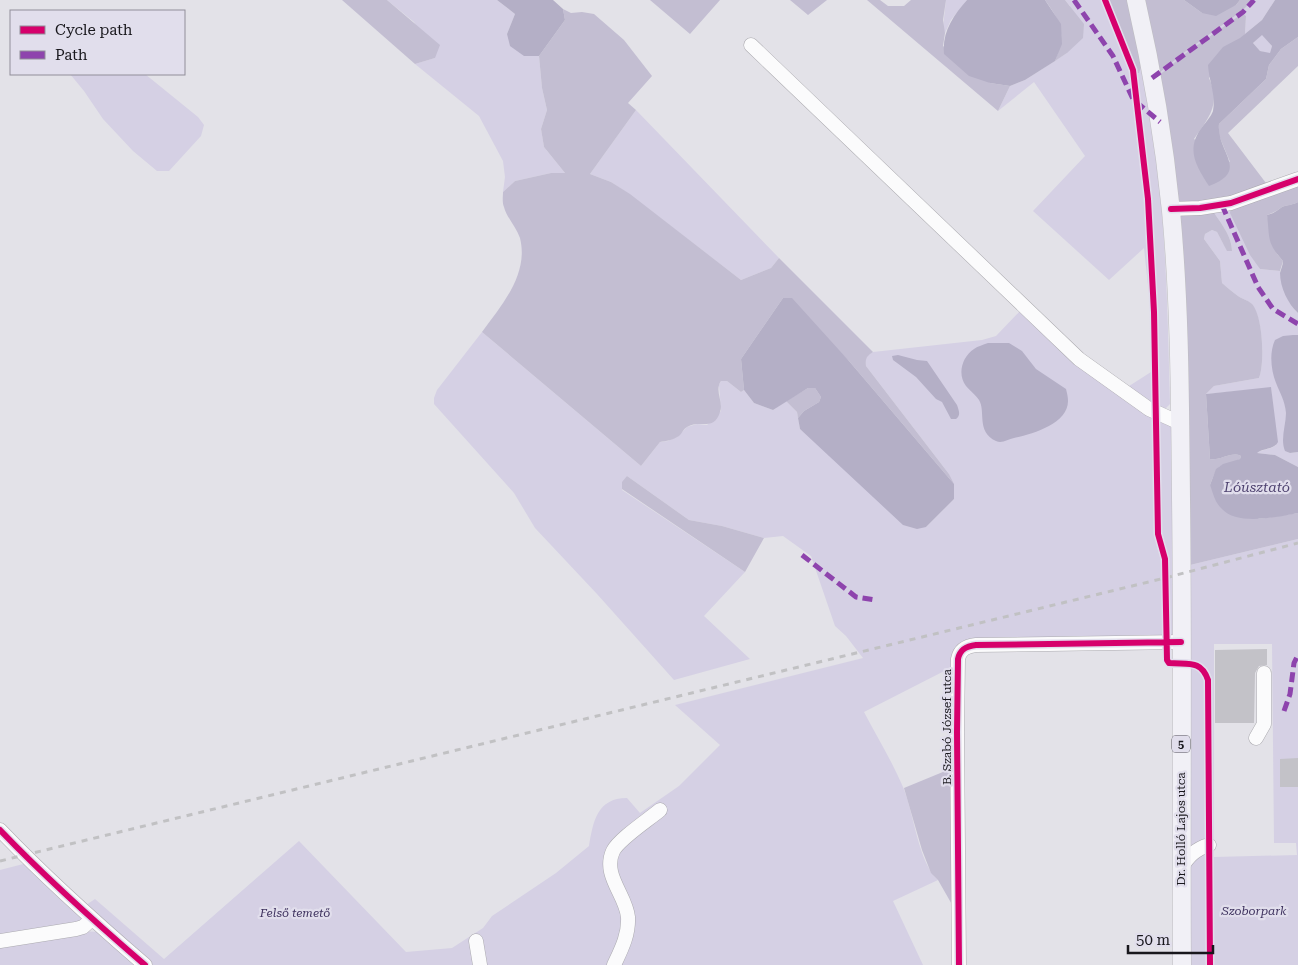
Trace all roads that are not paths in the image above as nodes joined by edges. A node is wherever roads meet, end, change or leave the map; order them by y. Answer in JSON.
{"nodes":[{"id":1,"x":1136,"y":0,"type":"edge"},
{"id":2,"x":751,"y":45,"type":"dead end"},
{"id":3,"x":1298,"y":179,"type":"edge"},
{"id":4,"x":1171,"y":209,"type":"junction"},
{"id":5,"x":1180,"y":423,"type":"junction"},
{"id":6,"x":1182,"y":642,"type":"junction"},
{"id":7,"x":1264,"y":673,"type":"dead end"},
{"id":8,"x":1256,"y":738,"type":"dead end"},
{"id":9,"x":660,"y":810,"type":"dead end"},
{"id":10,"x":1,"y":831,"type":"edge"},
{"id":11,"x":1181,"y":846,"type":"junction"},
{"id":12,"x":1181,"y":868,"type":"junction"},
{"id":13,"x":92,"y":919,"type":"junction"},
{"id":14,"x":0,"y":941,"type":"edge"},
{"id":15,"x":476,"y":941,"type":"dead end"},
{"id":16,"x":145,"y":965,"type":"edge"},
{"id":17,"x":480,"y":965,"type":"edge"},
{"id":18,"x":614,"y":965,"type":"edge"},
{"id":19,"x":959,"y":965,"type":"edge"},
{"id":20,"x":1182,"y":965,"type":"edge"}],
"edges":[{"from":1,"to":4,"type":"main road","number":"5"},
{"from":2,"to":5,"type":"street"},
{"from":3,"to":4,"type":"street"},
{"from":4,"to":5,"type":"main road","number":"5"},
{"from":5,"to":6,"type":"main road","name":"Dr. Holló Lajos utca","number":"5"},
{"from":6,"to":11,"type":"main road","name":"Dr. Holló Lajos utca","number":"5"},
{"from":6,"to":19,"type":"street","name":"B. Szabó József utca"},
{"from":7,"to":8,"type":"street"},
{"from":9,"to":18,"type":"street"},
{"from":10,"to":13,"type":"street"},
{"from":11,"to":12,"type":"main road","name":"Dr. Holló Lajos utca","number":"5"},
{"from":11,"to":12,"type":"street"},
{"from":12,"to":20,"type":"main road","name":"Dr. Holló Lajos utca","number":"5"},
{"from":13,"to":14,"type":"street"},
{"from":13,"to":16,"type":"street"},
{"from":15,"to":17,"type":"street"}]}
